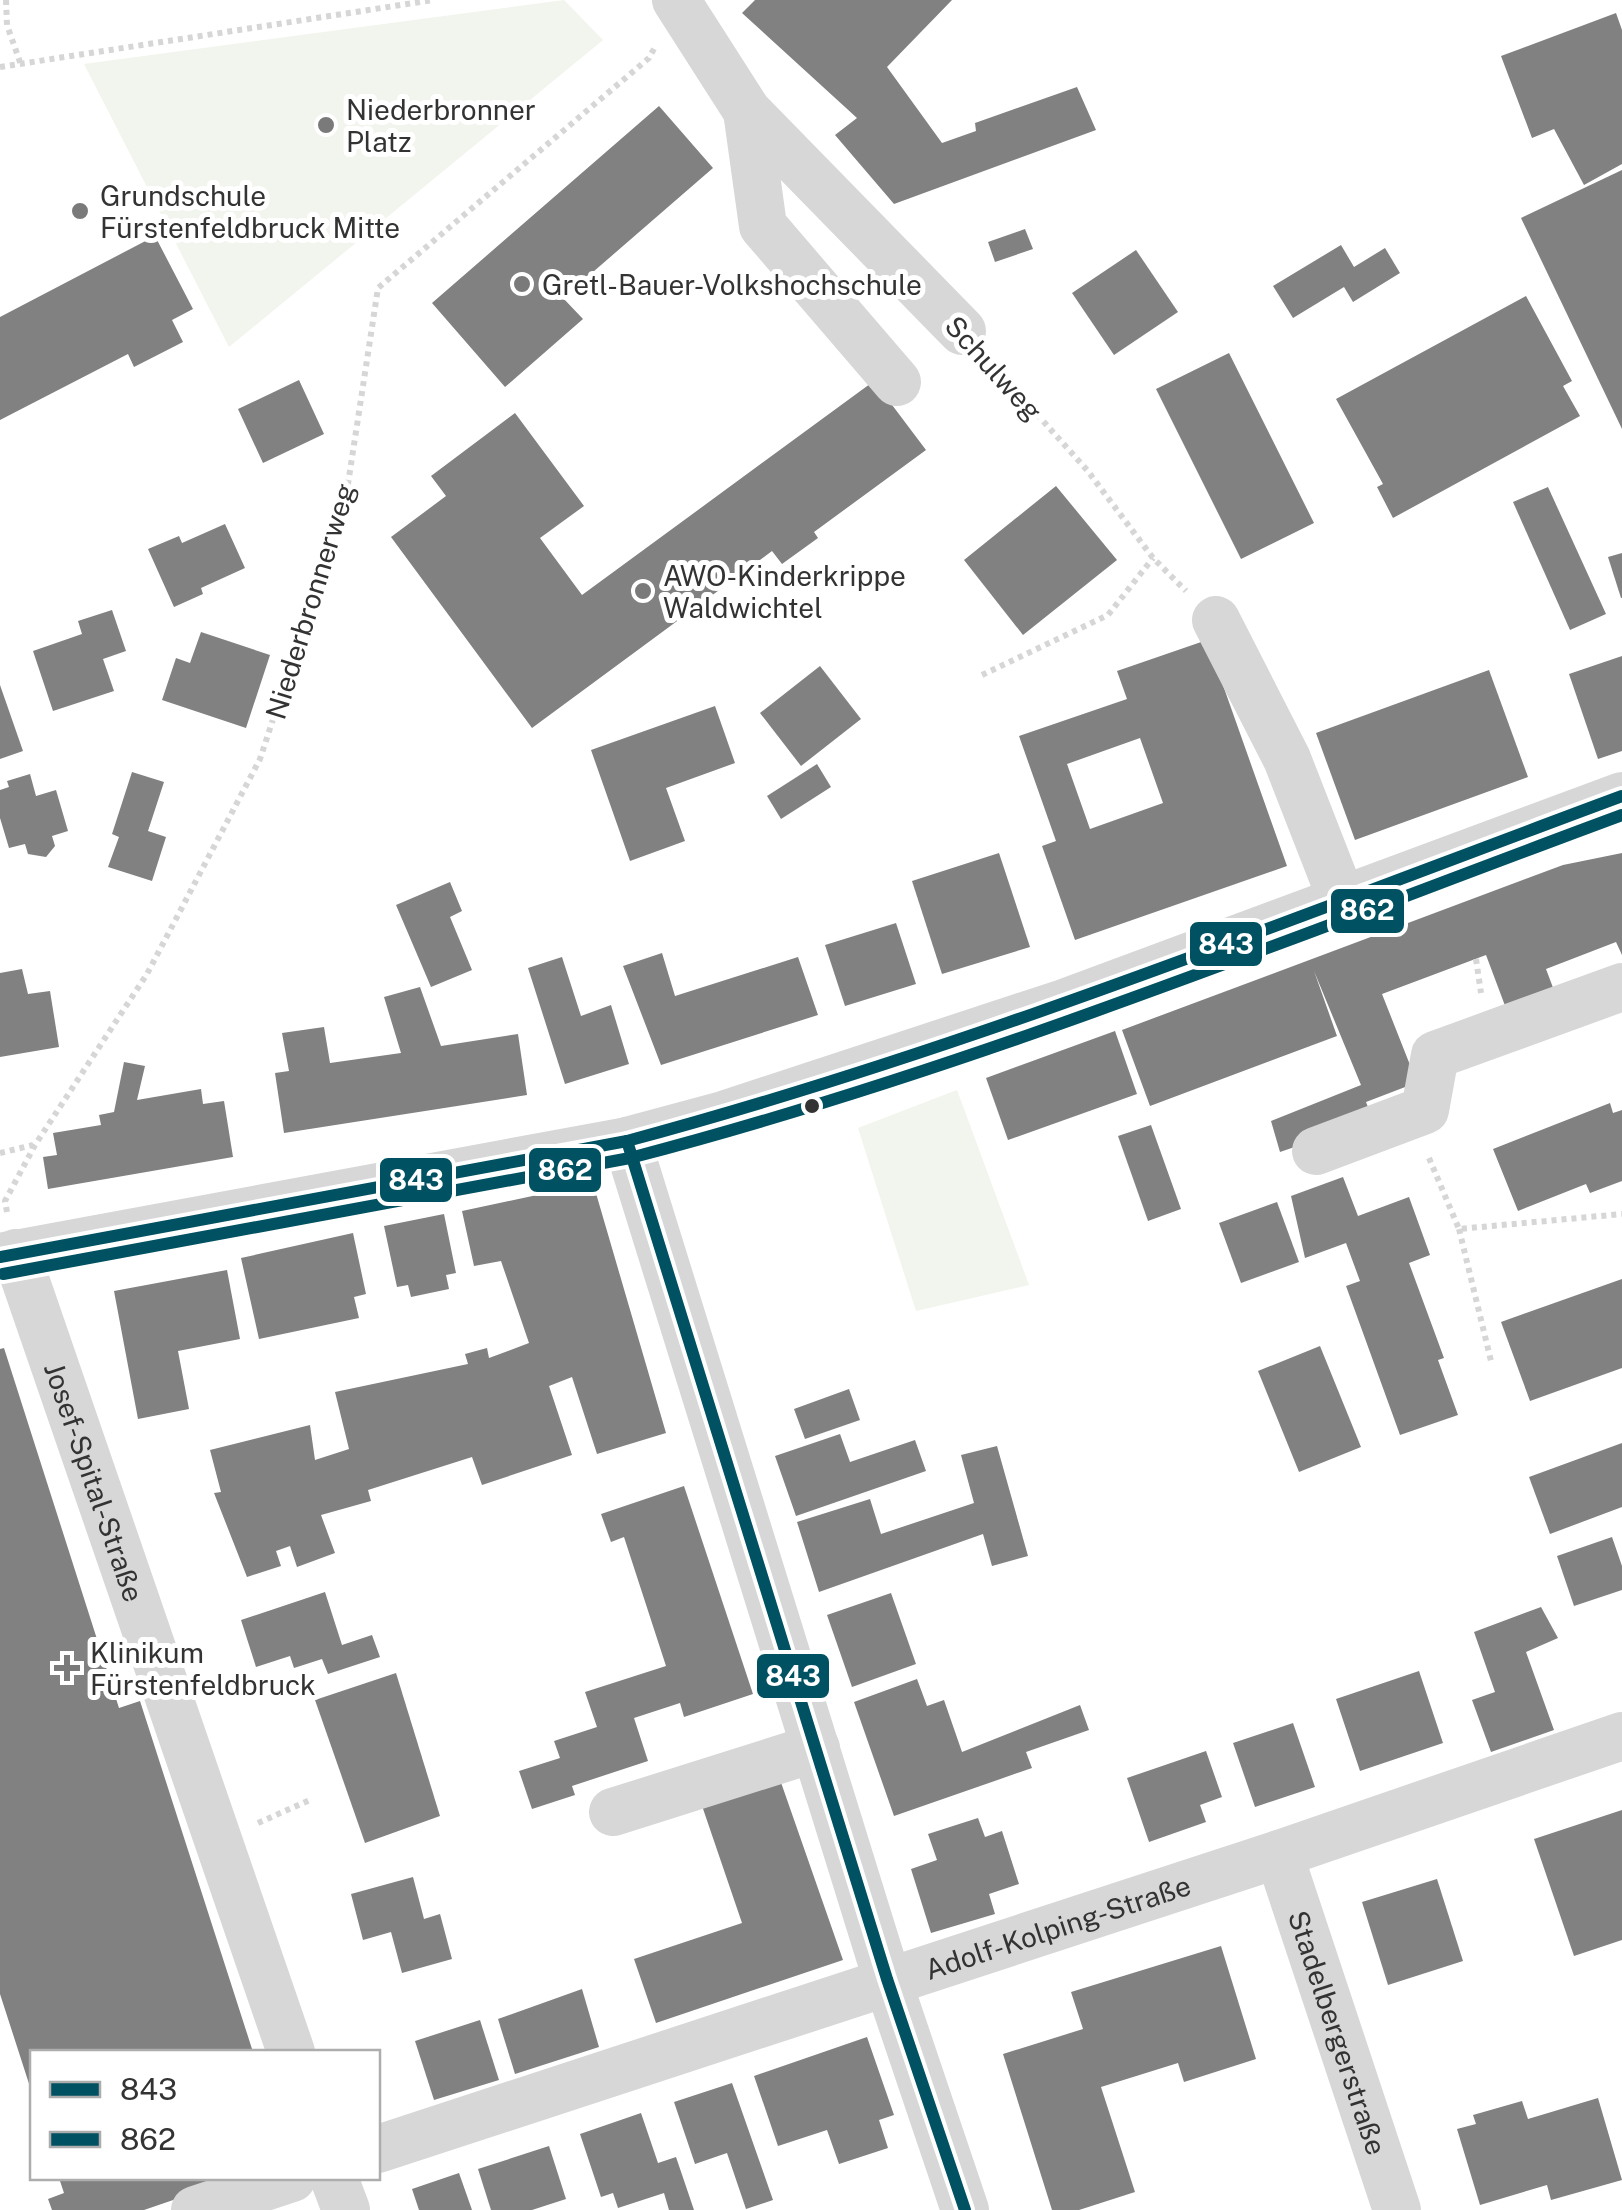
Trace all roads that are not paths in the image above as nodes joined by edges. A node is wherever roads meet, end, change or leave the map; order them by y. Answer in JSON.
{"nodes":[{"id":1,"x":676,"y":0,"type":"edge"},
{"id":2,"x":747,"y":111,"type":"junction"},
{"id":3,"x":962,"y":331,"type":"road end"},
{"id":4,"x":897,"y":382,"type":"dead end"},
{"id":5,"x":1216,"y":620,"type":"dead end"},
{"id":6,"x":1620,"y":798,"type":"edge"},
{"id":7,"x":1342,"y":900,"type":"junction"},
{"id":8,"x":1622,"y":987,"type":"edge"},
{"id":9,"x":627,"y":1141,"type":"junction"},
{"id":10,"x":1316,"y":1151,"type":"dead end"},
{"id":11,"x":8,"y":1255,"type":"edge"},
{"id":12,"x":1622,"y":1736,"type":"edge"},
{"id":13,"x":816,"y":1748,"type":"junction"},
{"id":14,"x":613,"y":1812,"type":"dead end"},
{"id":15,"x":1279,"y":1854,"type":"junction"},
{"id":16,"x":887,"y":1979,"type":"junction"},
{"id":17,"x":290,"y":2050,"type":"edge"},
{"id":18,"x":380,"y":2148,"type":"edge"},
{"id":19,"x":286,"y":2180,"type":"edge"},
{"id":20,"x":335,"y":2180,"type":"edge"},
{"id":21,"x":195,"y":2210,"type":"edge"},
{"id":22,"x":346,"y":2210,"type":"edge"},
{"id":23,"x":966,"y":2210,"type":"edge"},
{"id":24,"x":1397,"y":2210,"type":"edge"}],
"edges":[{"from":1,"to":2,"type":"street","name":"Schulweg"},
{"from":2,"to":3,"type":"street","name":"Schulweg"},
{"from":2,"to":4,"type":"street"},
{"from":5,"to":7,"type":"street"},
{"from":6,"to":7,"type":"street"},
{"from":7,"to":9,"type":"street"},
{"from":8,"to":10,"type":"street"},
{"from":9,"to":11,"type":"street"},
{"from":9,"to":13,"type":"street"},
{"from":11,"to":17,"type":"street","name":"Josef-Spital-Straße"},
{"from":12,"to":15,"type":"street","name":"Adolf-Kolping-Straße"},
{"from":13,"to":14,"type":"street"},
{"from":13,"to":16,"type":"street"},
{"from":15,"to":16,"type":"street","name":"Adolf-Kolping-Straße"},
{"from":15,"to":24,"type":"street","name":"Stadelbergerstraße"},
{"from":16,"to":18,"type":"street","name":"Adolf-Kolping-Straße"},
{"from":16,"to":23,"type":"street"},
{"from":19,"to":21,"type":"street"},
{"from":20,"to":22,"type":"street"}]}
